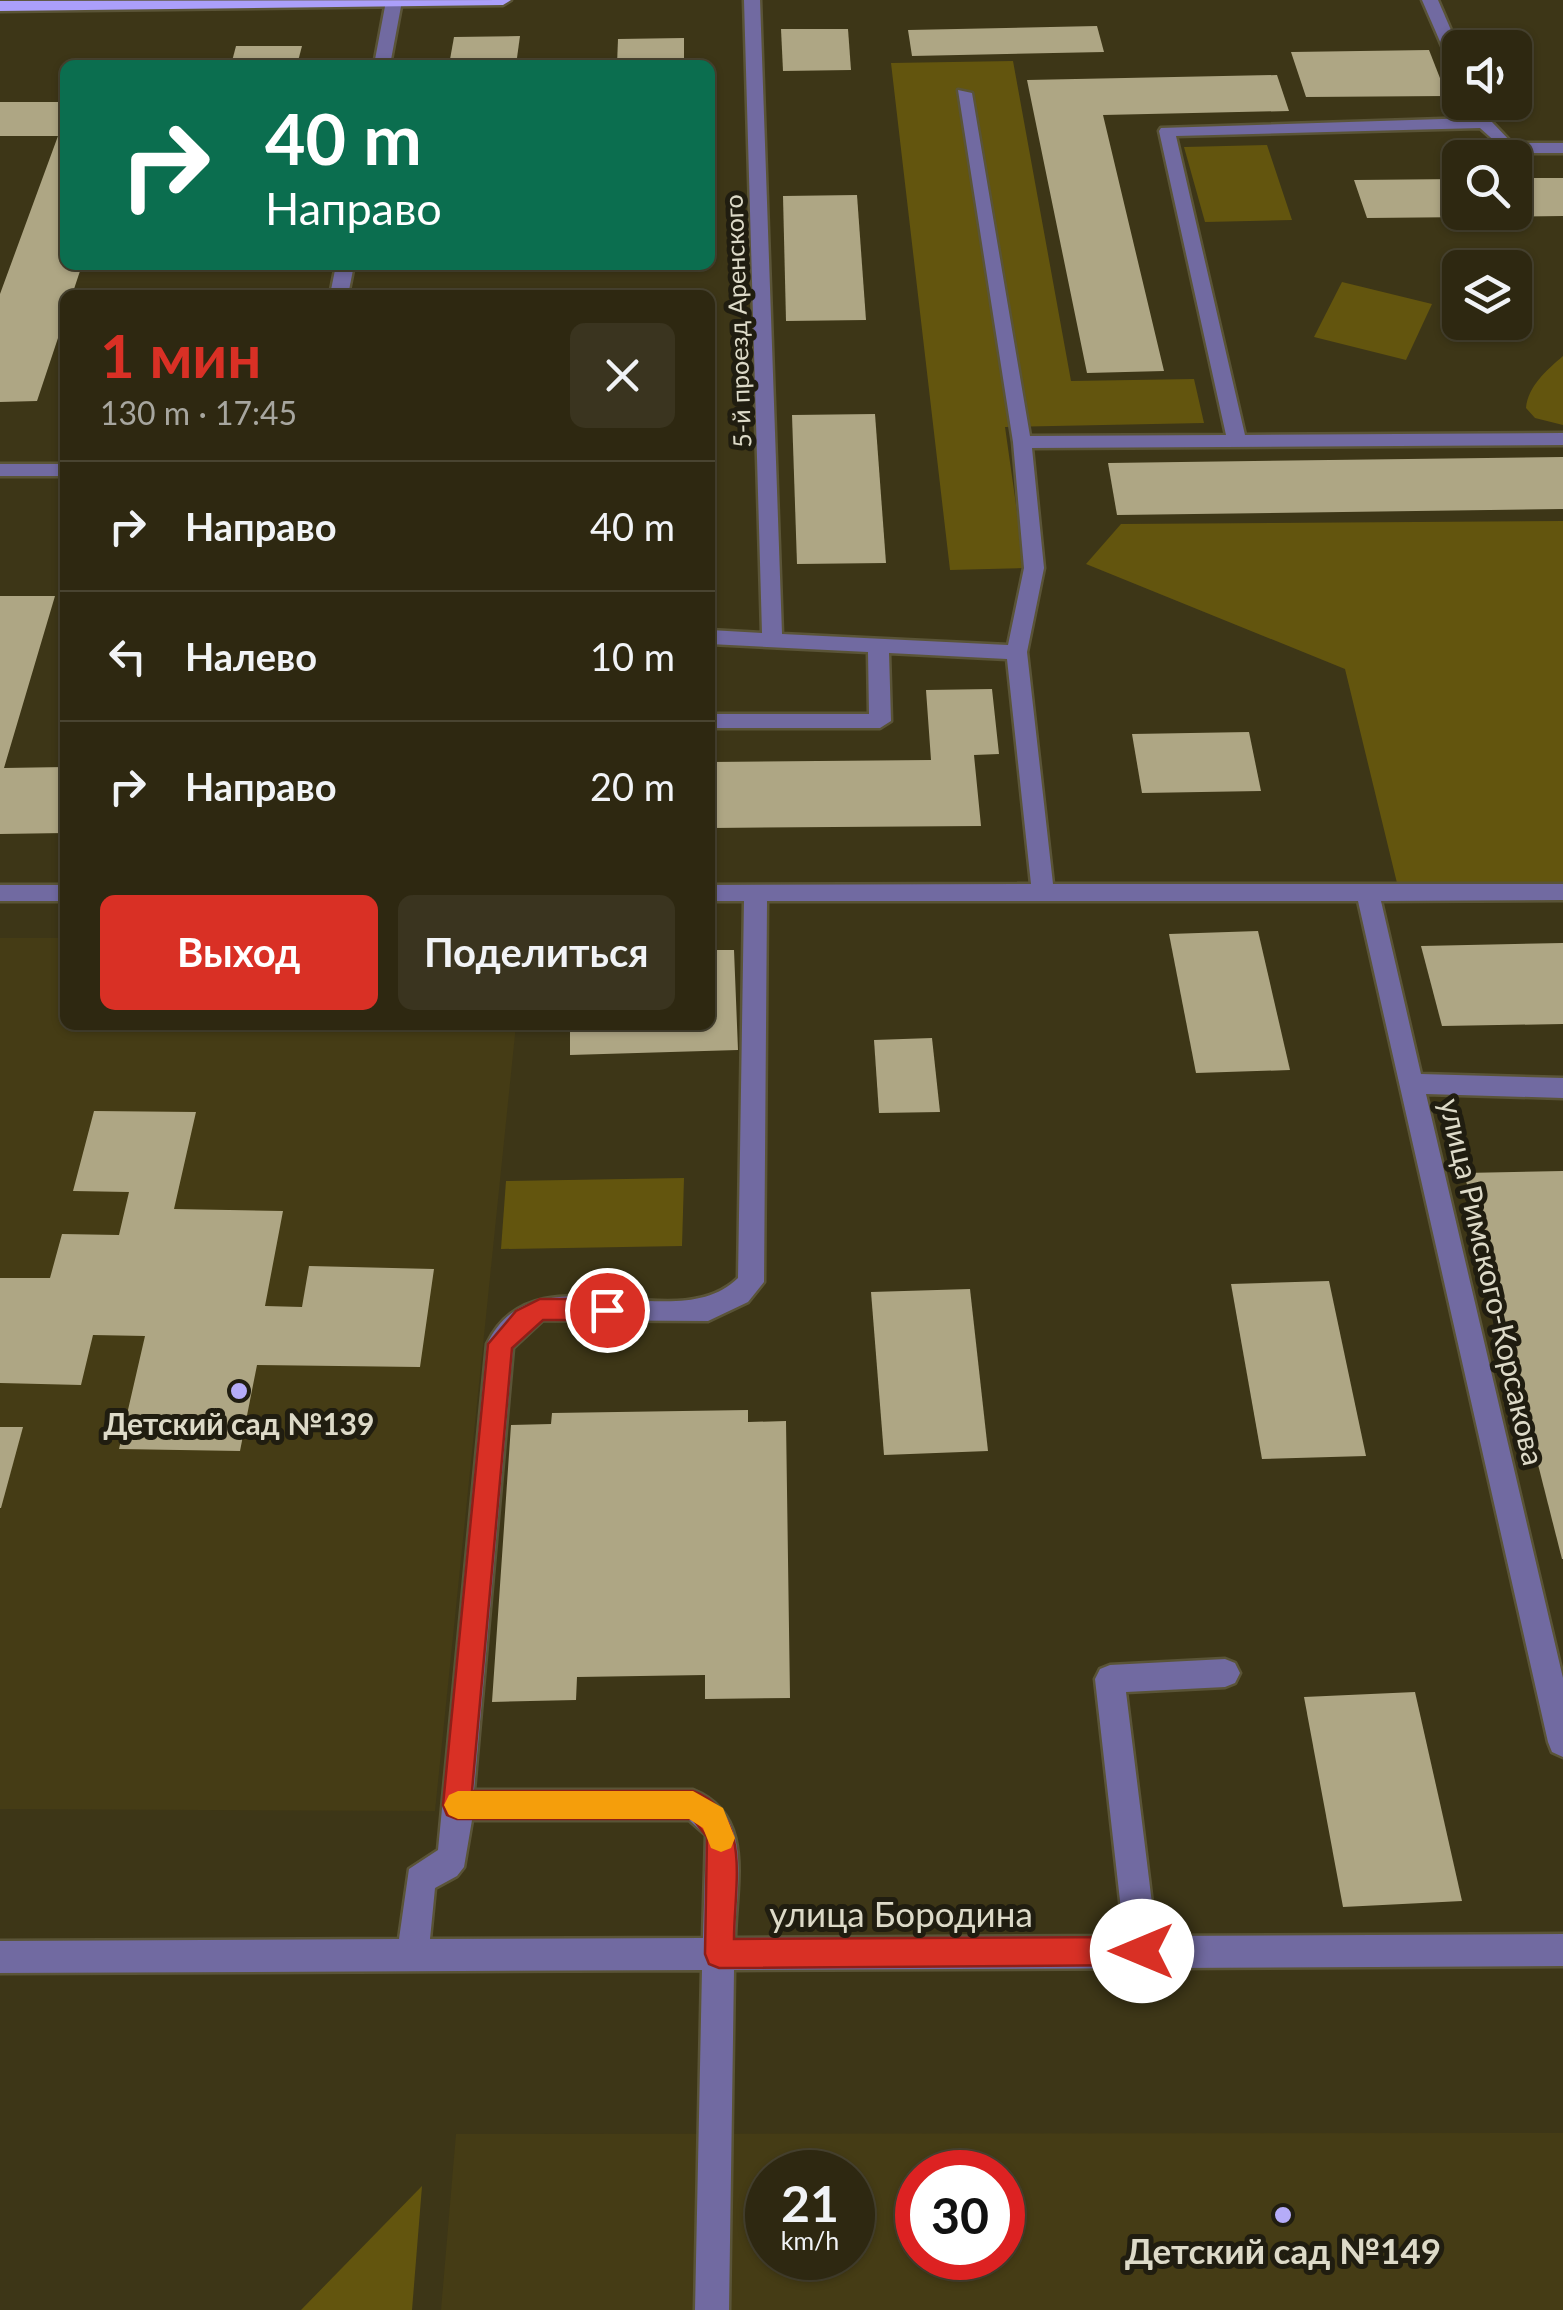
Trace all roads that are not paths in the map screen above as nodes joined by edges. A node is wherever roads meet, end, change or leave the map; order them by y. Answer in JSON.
{"nodes":[{"id":1,"x":503,"y":0,"type":"edge"},
{"id":2,"x":752,"y":0,"type":"edge"},
{"id":3,"x":1430,"y":0,"type":"edge"},
{"id":4,"x":302,"y":1,"type":"edge"},
{"id":5,"x":383,"y":1,"type":"edge"},
{"id":6,"x":0,"y":6,"type":"edge"},
{"id":7,"x":1443,"y":30,"type":"edge"},
{"id":8,"x":382,"y":60,"type":"edge"},
{"id":9,"x":964,"y":93,"type":"dead end"},
{"id":10,"x":1483,"y":120,"type":"edge"},
{"id":11,"x":1484,"y":123,"type":"junction"},
{"id":12,"x":1563,"y":148,"type":"edge"},
{"id":13,"x":1563,"y":438,"type":"edge"},
{"id":14,"x":1022,"y":442,"type":"junction"},
{"id":15,"x":1237,"y":442,"type":"junction"},
{"id":16,"x":0,"y":470,"type":"edge"},
{"id":17,"x":60,"y":470,"type":"edge"},
{"id":18,"x":715,"y":637,"type":"edge"},
{"id":19,"x":772,"y":640,"type":"junction"},
{"id":20,"x":878,"y":645,"type":"junction"},
{"id":21,"x":1017,"y":652,"type":"junction"},
{"id":22,"x":715,"y":721,"type":"edge"},
{"id":23,"x":1563,"y":892,"type":"edge"},
{"id":24,"x":0,"y":893,"type":"edge"},
{"id":25,"x":60,"y":893,"type":"edge"},
{"id":26,"x":715,"y":893,"type":"edge"},
{"id":27,"x":756,"y":893,"type":"junction"},
{"id":28,"x":1043,"y":894,"type":"junction"},
{"id":29,"x":1368,"y":895,"type":"junction"},
{"id":30,"x":1413,"y":1084,"type":"junction"},
{"id":31,"x":1563,"y":1088,"type":"edge"},
{"id":32,"x":1225,"y":1673,"type":"dead end"},
{"id":33,"x":1563,"y":1742,"type":"edge"},
{"id":34,"x":457,"y":1805,"type":"junction"},
{"id":35,"x":1563,"y":1950,"type":"edge"},
{"id":36,"x":1142,"y":1951,"type":"junction"},
{"id":37,"x":719,"y":1954,"type":"junction"},
{"id":38,"x":414,"y":1956,"type":"junction"},
{"id":39,"x":0,"y":1957,"type":"edge"},
{"id":40,"x":712,"y":2310,"type":"edge"}],
"edges":[{"from":1,"to":5,"type":"main road"},
{"from":2,"to":19,"type":"street","name":"5-й проезд Аренского"},
{"from":3,"to":7,"type":"street"},
{"from":4,"to":5,"type":"main road"},
{"from":4,"to":6,"type":"main road"},
{"from":5,"to":8,"type":"street"},
{"from":9,"to":14,"type":"street"},
{"from":10,"to":11,"type":"street"},
{"from":11,"to":12,"type":"street"},
{"from":11,"to":15,"type":"street"},
{"from":13,"to":15,"type":"street"},
{"from":14,"to":15,"type":"street"},
{"from":14,"to":21,"type":"street"},
{"from":16,"to":17,"type":"street"},
{"from":18,"to":19,"type":"street"},
{"from":19,"to":20,"type":"street"},
{"from":20,"to":21,"type":"street"},
{"from":20,"to":22,"type":"street"},
{"from":21,"to":28,"type":"street"},
{"from":23,"to":29,"type":"street"},
{"from":24,"to":25,"type":"street"},
{"from":26,"to":27,"type":"street"},
{"from":27,"to":28,"type":"street"},
{"from":27,"to":34,"type":"street"},
{"from":28,"to":29,"type":"street"},
{"from":29,"to":30,"type":"street","name":"улица Римского-Корсакова"},
{"from":30,"to":31,"type":"street"},
{"from":30,"to":33,"type":"street","name":"улица Римского-Корсакова"},
{"from":32,"to":36,"type":"street"},
{"from":34,"to":37,"type":"street"},
{"from":34,"to":38,"type":"street"},
{"from":35,"to":36,"type":"street","name":"улица Бородина"},
{"from":36,"to":37,"type":"street","name":"улица Бородина"},
{"from":37,"to":38,"type":"street","name":"улица Бородина"},
{"from":37,"to":40,"type":"street"},
{"from":38,"to":39,"type":"street","name":"улица Бородина"}]}
